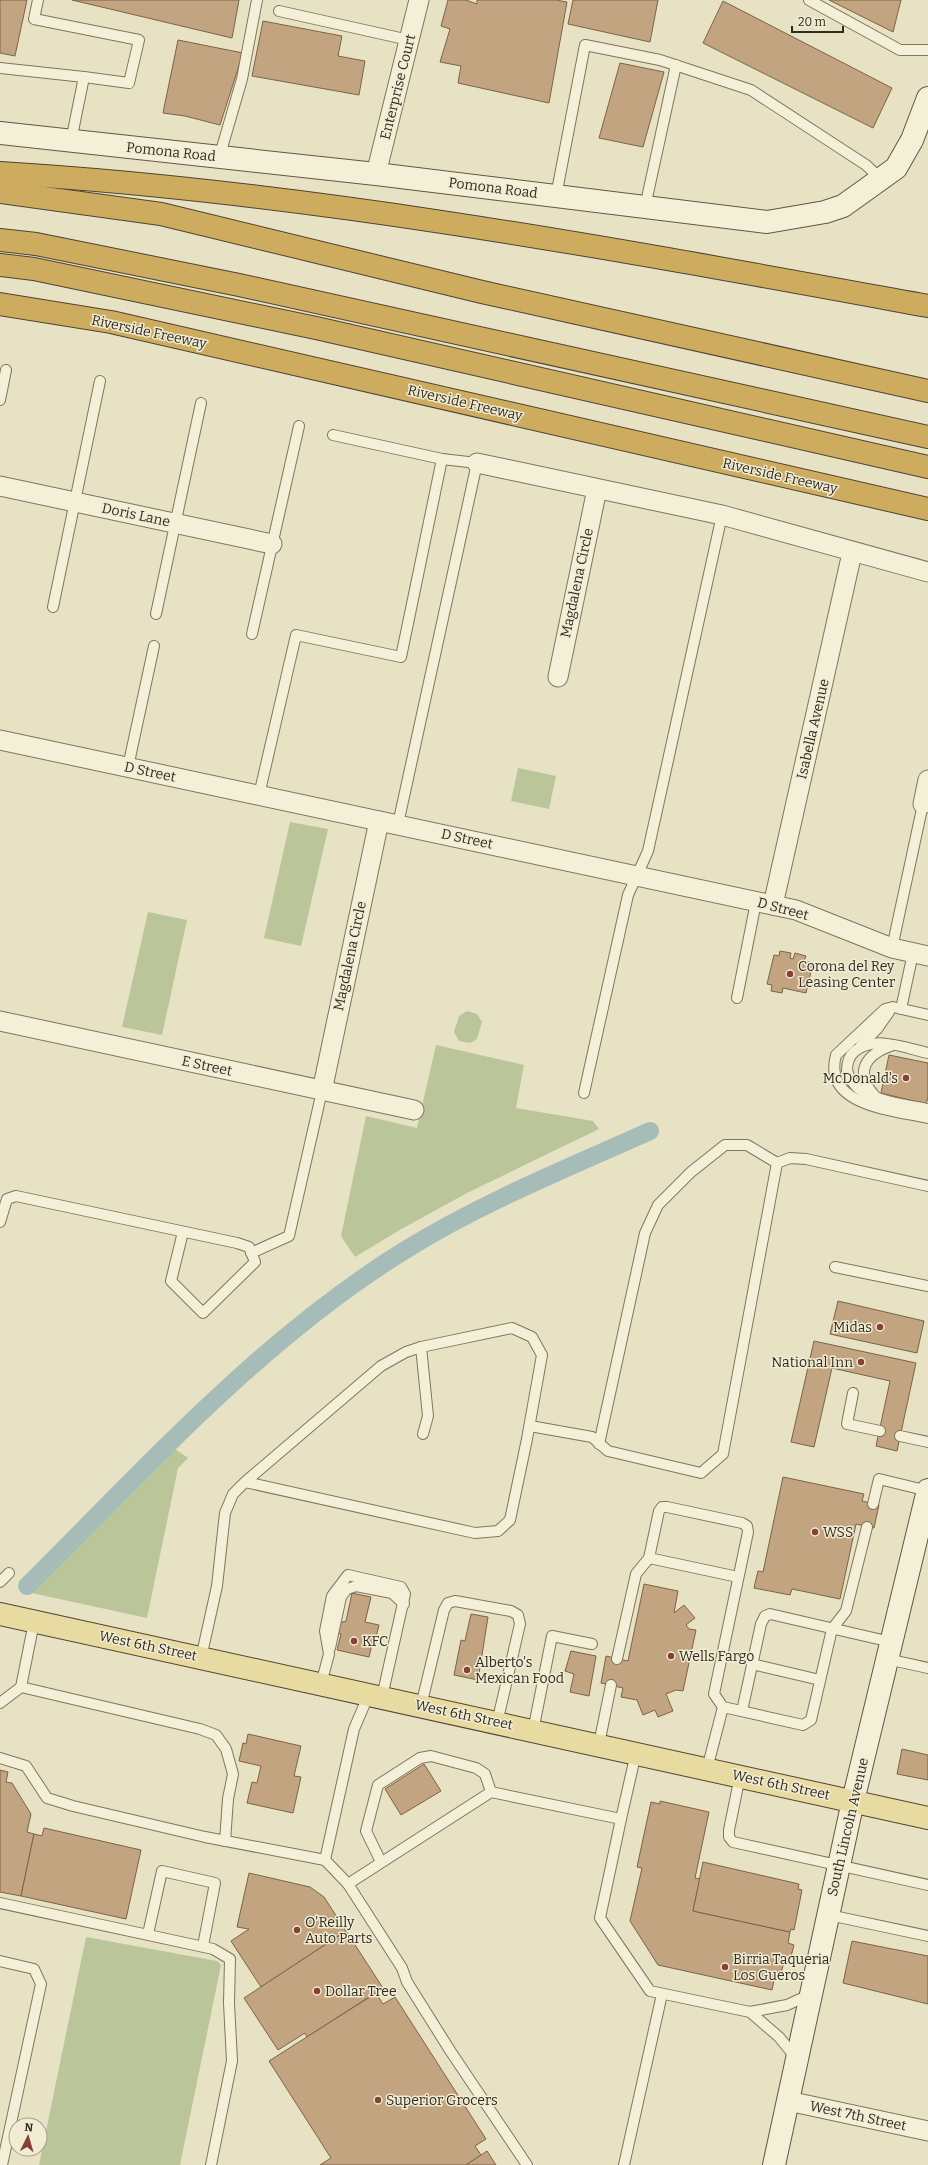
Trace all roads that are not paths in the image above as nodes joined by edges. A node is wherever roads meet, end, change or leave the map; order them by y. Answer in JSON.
{"nodes":[{"id":1,"x":38,"y":0,"type":"edge"},
{"id":2,"x":258,"y":0,"type":"edge"},
{"id":3,"x":419,"y":0,"type":"edge"},
{"id":4,"x":809,"y":0,"type":"edge"},
{"id":5,"x":279,"y":11,"type":"dead end"},
{"id":6,"x":409,"y":40,"type":"junction"},
{"id":7,"x":928,"y":50,"type":"edge"},
{"id":8,"x":676,"y":65,"type":"junction"},
{"id":9,"x":0,"y":68,"type":"edge"},
{"id":10,"x":84,"y":77,"type":"junction"},
{"id":11,"x":928,"y":98,"type":"edge"},
{"id":12,"x":0,"y":133,"type":"edge"},
{"id":13,"x":71,"y":141,"type":"junction"},
{"id":14,"x":219,"y":158,"type":"junction"},
{"id":15,"x":0,"y":173,"type":"edge"},
{"id":16,"x":376,"y":174,"type":"junction"},
{"id":17,"x":881,"y":179,"type":"junction"},
{"id":18,"x":0,"y":192,"type":"edge"},
{"id":19,"x":556,"y":196,"type":"junction"},
{"id":20,"x":645,"y":207,"type":"junction"},
{"id":21,"x":0,"y":240,"type":"edge"},
{"id":22,"x":0,"y":265,"type":"edge"},
{"id":23,"x":0,"y":304,"type":"edge"},
{"id":24,"x":928,"y":306,"type":"edge"},
{"id":25,"x":6,"y":370,"type":"dead end"},
{"id":26,"x":100,"y":381,"type":"dead end"},
{"id":27,"x":928,"y":391,"type":"edge"},
{"id":28,"x":0,"y":400,"type":"edge"},
{"id":29,"x":201,"y":403,"type":"dead end"},
{"id":30,"x":299,"y":426,"type":"dead end"},
{"id":31,"x":333,"y":435,"type":"dead end"},
{"id":32,"x":928,"y":437,"type":"edge"},
{"id":33,"x":442,"y":459,"type":"junction"},
{"id":34,"x":477,"y":463,"type":"junction"},
{"id":35,"x":928,"y":467,"type":"edge"},
{"id":36,"x":0,"y":486,"type":"edge"},
{"id":37,"x":597,"y":489,"type":"junction"},
{"id":38,"x":74,"y":502,"type":"junction"},
{"id":39,"x":897,"y":503,"type":"junction"},
{"id":40,"x":928,"y":509,"type":"edge"},
{"id":41,"x":722,"y":515,"type":"junction"},
{"id":42,"x":175,"y":524,"type":"junction"},
{"id":43,"x":928,"y":526,"type":"edge"},
{"id":44,"x":272,"y":544,"type":"junction"},
{"id":45,"x":852,"y":553,"type":"junction"},
{"id":46,"x":928,"y":572,"type":"edge"},
{"id":47,"x":53,"y":607,"type":"dead end"},
{"id":48,"x":156,"y":614,"type":"dead end"},
{"id":49,"x":252,"y":634,"type":"dead end"},
{"id":50,"x":154,"y":646,"type":"dead end"},
{"id":51,"x":558,"y":677,"type":"dead end"},
{"id":52,"x":0,"y":740,"type":"edge"},
{"id":53,"x":128,"y":767,"type":"junction"},
{"id":54,"x":928,"y":780,"type":"edge"},
{"id":55,"x":259,"y":795,"type":"junction"},
{"id":56,"x":923,"y":804,"type":"joint"},
{"id":57,"x":379,"y":820,"type":"junction"},
{"id":58,"x":398,"y":824,"type":"junction"},
{"id":59,"x":923,"y":824,"type":"edge"},
{"id":60,"x":636,"y":876,"type":"junction"},
{"id":61,"x":764,"y":904,"type":"junction"},
{"id":62,"x":892,"y":948,"type":"junction"},
{"id":63,"x":921,"y":954,"type":"edge"},
{"id":64,"x":737,"y":998,"type":"dead end"},
{"id":65,"x":897,"y":1008,"type":"junction"},
{"id":66,"x":928,"y":1015,"type":"edge"},
{"id":67,"x":0,"y":1021,"type":"edge"},
{"id":68,"x":893,"y":1045,"type":"junction"},
{"id":69,"x":859,"y":1048,"type":"junction"},
{"id":70,"x":928,"y":1053,"type":"edge"},
{"id":71,"x":322,"y":1090,"type":"junction"},
{"id":72,"x":584,"y":1093,"type":"dead end"},
{"id":73,"x":876,"y":1098,"type":"junction"},
{"id":74,"x":928,"y":1109,"type":"edge"},
{"id":75,"x":414,"y":1110,"type":"dead end"},
{"id":76,"x":928,"y":1118,"type":"edge"},
{"id":77,"x":777,"y":1163,"type":"junction"},
{"id":78,"x":928,"y":1186,"type":"edge"},
{"id":79,"x":0,"y":1222,"type":"edge"},
{"id":80,"x":183,"y":1232,"type":"junction"},
{"id":81,"x":251,"y":1253,"type":"junction"},
{"id":82,"x":835,"y":1267,"type":"dead end"},
{"id":83,"x":928,"y":1286,"type":"edge"},
{"id":84,"x":421,"y":1347,"type":"junction"},
{"id":85,"x":853,"y":1393,"type":"dead end"},
{"id":86,"x":530,"y":1426,"type":"junction"},
{"id":87,"x":880,"y":1431,"type":"dead end"},
{"id":88,"x":423,"y":1434,"type":"dead end"},
{"id":89,"x":900,"y":1436,"type":"dead end"},
{"id":90,"x":928,"y":1442,"type":"edge"},
{"id":91,"x":600,"y":1444,"type":"junction"},
{"id":92,"x":245,"y":1482,"type":"junction"},
{"id":93,"x":928,"y":1490,"type":"edge"},
{"id":94,"x":873,"y":1504,"type":"dead end"},
{"id":95,"x":925,"y":1515,"type":"edge"},
{"id":96,"x":867,"y":1527,"type":"dead end"},
{"id":97,"x":649,"y":1558,"type":"junction"},
{"id":98,"x":9,"y":1573,"type":"dead end"},
{"id":99,"x":738,"y":1577,"type":"junction"},
{"id":100,"x":0,"y":1582,"type":"edge"},
{"id":101,"x":0,"y":1614,"type":"edge"},
{"id":102,"x":34,"y":1622,"type":"junction"},
{"id":103,"x":832,"y":1629,"type":"junction"},
{"id":104,"x":592,"y":1644,"type":"dead end"},
{"id":105,"x":889,"y":1651,"type":"junction"},
{"id":106,"x":201,"y":1658,"type":"junction"},
{"id":107,"x":617,"y":1659,"type":"dead end"},
{"id":108,"x":752,"y":1664,"type":"junction"},
{"id":109,"x":928,"y":1668,"type":"edge"},
{"id":110,"x":820,"y":1680,"type":"junction"},
{"id":111,"x":321,"y":1684,"type":"junction"},
{"id":112,"x":611,"y":1685,"type":"dead end"},
{"id":113,"x":21,"y":1687,"type":"junction"},
{"id":114,"x":375,"y":1696,"type":"junction"},
{"id":115,"x":0,"y":1703,"type":"edge"},
{"id":116,"x":421,"y":1706,"type":"junction"},
{"id":117,"x":723,"y":1707,"type":"junction"},
{"id":118,"x":742,"y":1711,"type":"junction"},
{"id":119,"x":497,"y":1723,"type":"junction"},
{"id":120,"x":533,"y":1731,"type":"junction"},
{"id":121,"x":599,"y":1744,"type":"junction"},
{"id":122,"x":636,"y":1753,"type":"junction"},
{"id":123,"x":0,"y":1758,"type":"edge"},
{"id":124,"x":707,"y":1769,"type":"junction"},
{"id":125,"x":740,"y":1776,"type":"junction"},
{"id":126,"x":491,"y":1792,"type":"junction"},
{"id":127,"x":853,"y":1801,"type":"junction"},
{"id":128,"x":928,"y":1818,"type":"edge"},
{"id":129,"x":621,"y":1819,"type":"junction"},
{"id":130,"x":225,"y":1841,"type":"junction"},
{"id":131,"x":325,"y":1860,"type":"junction"},
{"id":132,"x":381,"y":1862,"type":"junction"},
{"id":133,"x":840,"y":1864,"type":"junction"},
{"id":134,"x":348,"y":1884,"type":"junction"},
{"id":135,"x":928,"y":1884,"type":"edge"},
{"id":136,"x":0,"y":1903,"type":"edge"},
{"id":137,"x":829,"y":1915,"type":"junction"},
{"id":138,"x":148,"y":1934,"type":"junction"},
{"id":139,"x":928,"y":1936,"type":"edge"},
{"id":140,"x":203,"y":1946,"type":"junction"},
{"id":141,"x":0,"y":1961,"type":"edge"},
{"id":142,"x":812,"y":1993,"type":"junction"},
{"id":143,"x":662,"y":1994,"type":"junction"},
{"id":144,"x":750,"y":2012,"type":"junction"},
{"id":145,"x":797,"y":2060,"type":"junction"},
{"id":146,"x":788,"y":2101,"type":"junction"},
{"id":147,"x":928,"y":2131,"type":"edge"},
{"id":148,"x":2,"y":2165,"type":"edge"},
{"id":149,"x":211,"y":2165,"type":"edge"},
{"id":150,"x":527,"y":2165,"type":"edge"},
{"id":151,"x":624,"y":2165,"type":"edge"},
{"id":152,"x":774,"y":2165,"type":"edge"}],
"edges":[{"from":1,"to":10,"type":"lane"},
{"from":2,"to":14,"type":"lane"},
{"from":3,"to":6,"type":"street","name":"Enterprise Court"},
{"from":4,"to":7,"type":"lane"},
{"from":5,"to":6,"type":"lane"},
{"from":6,"to":16,"type":"street","name":"Enterprise Court"},
{"from":8,"to":17,"type":"lane"},
{"from":8,"to":19,"type":"lane"},
{"from":8,"to":20,"type":"lane"},
{"from":9,"to":10,"type":"lane"},
{"from":10,"to":13,"type":"lane"},
{"from":11,"to":17,"type":"main road","name":"Pomona Road"},
{"from":12,"to":13,"type":"main road","name":"Pomona Road"},
{"from":13,"to":14,"type":"main road","name":"Pomona Road"},
{"from":14,"to":16,"type":"main road","name":"Pomona Road"},
{"from":15,"to":24,"type":"highway"},
{"from":16,"to":19,"type":"main road","name":"Pomona Road"},
{"from":17,"to":20,"type":"main road","name":"Pomona Road"},
{"from":18,"to":27,"type":"highway"},
{"from":19,"to":20,"type":"main road","name":"Pomona Road"},
{"from":21,"to":32,"type":"highway"},
{"from":22,"to":35,"type":"highway"},
{"from":23,"to":39,"type":"highway","name":"Riverside Freeway"},
{"from":25,"to":28,"type":"lane"},
{"from":26,"to":38,"type":"lane"},
{"from":29,"to":42,"type":"lane"},
{"from":30,"to":44,"type":"lane"},
{"from":31,"to":33,"type":"lane"},
{"from":33,"to":34,"type":"lane"},
{"from":33,"to":55,"type":"lane"},
{"from":34,"to":37,"type":"street"},
{"from":34,"to":58,"type":"lane"},
{"from":36,"to":38,"type":"street","name":"Doris Lane"},
{"from":37,"to":41,"type":"street"},
{"from":37,"to":51,"type":"street","name":"Magdalena Circle"},
{"from":38,"to":42,"type":"street","name":"Doris Lane"},
{"from":38,"to":47,"type":"lane"},
{"from":39,"to":40,"type":"highway","name":"Riverside Freeway"},
{"from":39,"to":43,"type":"highway"},
{"from":41,"to":45,"type":"street"},
{"from":41,"to":60,"type":"lane"},
{"from":42,"to":44,"type":"street","name":"Doris Lane"},
{"from":42,"to":48,"type":"lane"},
{"from":44,"to":49,"type":"lane"},
{"from":45,"to":46,"type":"street"},
{"from":45,"to":61,"type":"street","name":"Isabella Avenue"},
{"from":50,"to":53,"type":"lane"},
{"from":52,"to":53,"type":"street","name":"D Street"},
{"from":53,"to":55,"type":"street","name":"D Street"},
{"from":54,"to":56,"type":"street"},
{"from":55,"to":57,"type":"street","name":"D Street"},
{"from":56,"to":59,"type":"lane"},
{"from":57,"to":58,"type":"street","name":"D Street"},
{"from":57,"to":71,"type":"street","name":"Magdalena Circle"},
{"from":58,"to":60,"type":"street","name":"D Street"},
{"from":59,"to":62,"type":"lane"},
{"from":60,"to":61,"type":"street","name":"D Street"},
{"from":60,"to":72,"type":"lane"},
{"from":61,"to":62,"type":"street","name":"D Street"},
{"from":61,"to":64,"type":"lane"},
{"from":62,"to":63,"type":"street","name":"D Street"},
{"from":63,"to":65,"type":"lane"},
{"from":65,"to":66,"type":"lane"},
{"from":65,"to":69,"type":"lane"},
{"from":65,"to":76,"type":"lane"},
{"from":67,"to":71,"type":"street","name":"E Street"},
{"from":68,"to":69,"type":"lane"},
{"from":68,"to":70,"type":"lane"},
{"from":68,"to":73,"type":"lane"},
{"from":69,"to":73,"type":"lane"},
{"from":71,"to":75,"type":"street","name":"E Street"},
{"from":71,"to":81,"type":"lane"},
{"from":73,"to":74,"type":"lane"},
{"from":77,"to":78,"type":"lane"},
{"from":77,"to":91,"type":"lane"},
{"from":77,"to":91,"type":"lane"},
{"from":79,"to":80,"type":"lane"},
{"from":80,"to":81,"type":"lane"},
{"from":80,"to":81,"type":"lane"},
{"from":82,"to":83,"type":"lane"},
{"from":84,"to":86,"type":"lane"},
{"from":84,"to":88,"type":"lane"},
{"from":84,"to":92,"type":"lane"},
{"from":85,"to":87,"type":"lane"},
{"from":86,"to":91,"type":"lane"},
{"from":86,"to":92,"type":"lane"},
{"from":89,"to":90,"type":"lane"},
{"from":92,"to":106,"type":"lane"},
{"from":93,"to":94,"type":"lane"},
{"from":93,"to":95,"type":"main road","name":"South Lincoln Avenue"},
{"from":95,"to":105,"type":"main road","name":"South Lincoln Avenue"},
{"from":96,"to":103,"type":"lane"},
{"from":97,"to":99,"type":"lane"},
{"from":97,"to":99,"type":"lane"},
{"from":97,"to":107,"type":"lane"},
{"from":98,"to":100,"type":"lane"},
{"from":99,"to":117,"type":"lane"},
{"from":101,"to":102,"type":"main road","name":"West 6th Street"},
{"from":102,"to":106,"type":"main road","name":"West 6th Street"},
{"from":102,"to":113,"type":"lane"},
{"from":103,"to":105,"type":"lane"},
{"from":103,"to":108,"type":"lane"},
{"from":103,"to":110,"type":"lane"},
{"from":104,"to":120,"type":"lane"},
{"from":105,"to":109,"type":"lane"},
{"from":105,"to":127,"type":"main road","name":"South Lincoln Avenue"},
{"from":106,"to":111,"type":"main road","name":"West 6th Street"},
{"from":108,"to":110,"type":"lane"},
{"from":108,"to":118,"type":"lane"},
{"from":110,"to":118,"type":"lane"},
{"from":111,"to":114,"type":"main road","name":"West 6th Street"},
{"from":111,"to":114,"type":"lane"},
{"from":112,"to":121,"type":"lane"},
{"from":113,"to":115,"type":"lane"},
{"from":113,"to":130,"type":"lane"},
{"from":114,"to":116,"type":"main road","name":"West 6th Street"},
{"from":114,"to":131,"type":"lane"},
{"from":116,"to":119,"type":"main road","name":"West 6th Street"},
{"from":116,"to":119,"type":"lane"},
{"from":117,"to":118,"type":"lane"},
{"from":117,"to":124,"type":"lane"},
{"from":119,"to":120,"type":"main road","name":"West 6th Street"},
{"from":120,"to":121,"type":"main road","name":"West 6th Street"},
{"from":121,"to":122,"type":"main road","name":"West 6th Street"},
{"from":122,"to":124,"type":"main road","name":"West 6th Street"},
{"from":122,"to":129,"type":"lane"},
{"from":123,"to":130,"type":"lane"},
{"from":124,"to":125,"type":"main road","name":"West 6th Street"},
{"from":125,"to":127,"type":"main road","name":"West 6th Street"},
{"from":125,"to":133,"type":"lane"},
{"from":126,"to":129,"type":"lane"},
{"from":126,"to":132,"type":"lane"},
{"from":126,"to":132,"type":"lane"},
{"from":127,"to":128,"type":"main road","name":"West 6th Street"},
{"from":127,"to":133,"type":"main road","name":"South Lincoln Avenue"},
{"from":129,"to":143,"type":"lane"},
{"from":130,"to":131,"type":"lane"},
{"from":131,"to":134,"type":"lane"},
{"from":132,"to":134,"type":"lane"},
{"from":133,"to":135,"type":"lane"},
{"from":133,"to":137,"type":"main road","name":"South Lincoln Avenue"},
{"from":134,"to":150,"type":"lane"},
{"from":136,"to":138,"type":"lane"},
{"from":137,"to":139,"type":"lane"},
{"from":137,"to":142,"type":"main road","name":"South Lincoln Avenue"},
{"from":138,"to":140,"type":"lane"},
{"from":138,"to":140,"type":"lane"},
{"from":140,"to":149,"type":"lane"},
{"from":141,"to":148,"type":"lane"},
{"from":142,"to":144,"type":"lane"},
{"from":142,"to":145,"type":"main road","name":"South Lincoln Avenue"},
{"from":143,"to":144,"type":"lane"},
{"from":143,"to":151,"type":"lane"},
{"from":144,"to":145,"type":"lane"},
{"from":145,"to":146,"type":"main road","name":"South Lincoln Avenue"},
{"from":146,"to":147,"type":"street","name":"West 7th Street"},
{"from":146,"to":152,"type":"main road","name":"South Lincoln Avenue"}]}
